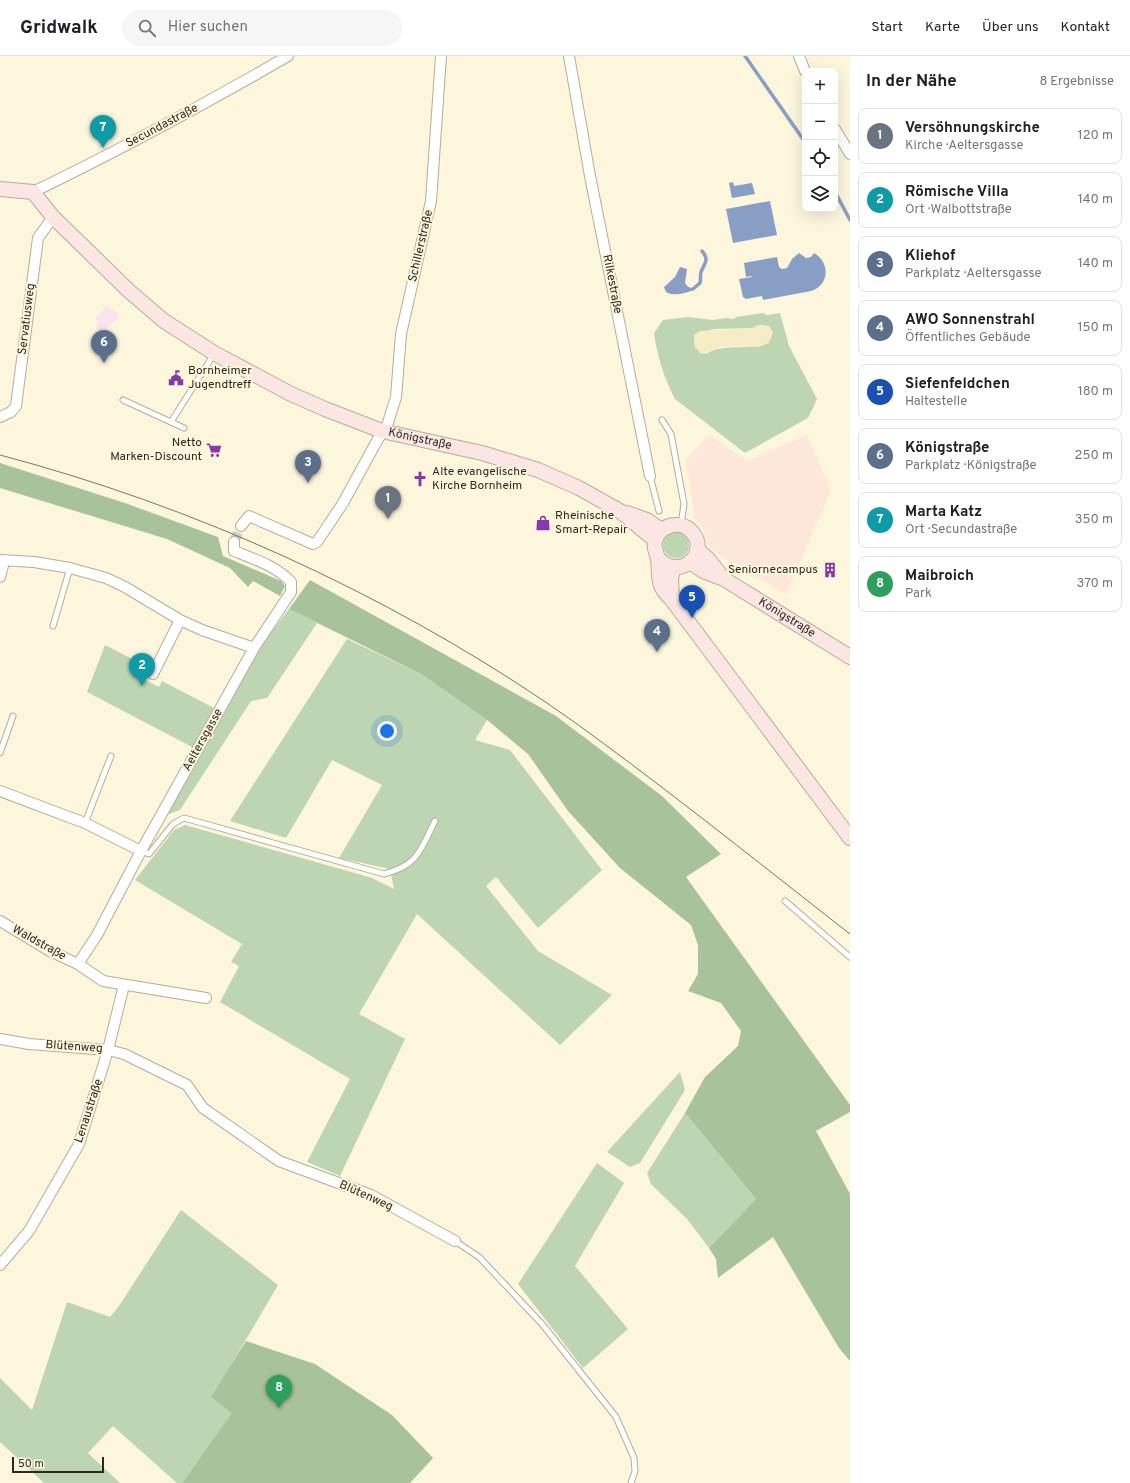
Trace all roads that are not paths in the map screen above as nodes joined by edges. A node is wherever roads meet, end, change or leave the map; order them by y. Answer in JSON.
{"nodes":[{"id":1,"x":288,"y":56,"type":"edge"},
{"id":2,"x":441,"y":56,"type":"edge"},
{"id":3,"x":569,"y":56,"type":"edge"},
{"id":4,"x":799,"y":56,"type":"edge"},
{"id":5,"x":804,"y":68,"type":"edge"},
{"id":6,"x":838,"y":134,"type":"edge"},
{"id":7,"x":850,"y":154,"type":"edge"},
{"id":8,"x":0,"y":188,"type":"edge"},
{"id":9,"x":32,"y":192,"type":"junction"},
{"id":10,"x":53,"y":217,"type":"junction"},
{"id":11,"x":214,"y":353,"type":"junction"},
{"id":12,"x":124,"y":400,"type":"dead end"},
{"id":13,"x":0,"y":417,"type":"edge"},
{"id":14,"x":662,"y":420,"type":"dead end"},
{"id":15,"x":171,"y":422,"type":"junction"},
{"id":16,"x":184,"y":428,"type":"dead end"},
{"id":17,"x":382,"y":431,"type":"junction"},
{"id":18,"x":650,"y":476,"type":"joint"},
{"id":19,"x":659,"y":511,"type":"dead end"},
{"id":20,"x":681,"y":525,"type":"junction"},
{"id":21,"x":241,"y":526,"type":"tunnel mouth"},
{"id":22,"x":658,"y":535,"type":"junction"},
{"id":23,"x":234,"y":542,"type":"dead end"},
{"id":24,"x":697,"y":549,"type":"junction"},
{"id":25,"x":658,"y":558,"type":"junction"},
{"id":26,"x":2,"y":561,"type":"edge"},
{"id":27,"x":690,"y":562,"type":"junction"},
{"id":28,"x":70,"y":568,"type":"junction"},
{"id":29,"x":674,"y":568,"type":"junction"},
{"id":30,"x":0,"y":577,"type":"edge"},
{"id":31,"x":724,"y":579,"type":"junction"},
{"id":32,"x":672,"y":600,"type":"junction"},
{"id":33,"x":180,"y":620,"type":"junction"},
{"id":34,"x":53,"y":626,"type":"dead end"},
{"id":35,"x":254,"y":648,"type":"junction"},
{"id":36,"x":850,"y":657,"type":"edge"},
{"id":37,"x":153,"y":674,"type":"dead end"},
{"id":38,"x":13,"y":716,"type":"dead end"},
{"id":39,"x":0,"y":753,"type":"edge"},
{"id":40,"x":111,"y":756,"type":"dead end"},
{"id":41,"x":0,"y":791,"type":"edge"},
{"id":42,"x":435,"y":821,"type":"dead end"},
{"id":43,"x":85,"y":823,"type":"junction"},
{"id":44,"x":850,"y":838,"type":"edge"},
{"id":45,"x":141,"y":851,"type":"junction"},
{"id":46,"x":785,"y":901,"type":"dead end"},
{"id":47,"x":0,"y":921,"type":"edge"},
{"id":48,"x":850,"y":957,"type":"edge"},
{"id":49,"x":78,"y":964,"type":"junction"},
{"id":50,"x":124,"y":985,"type":"junction"},
{"id":51,"x":206,"y":998,"type":"dead end"},
{"id":52,"x":0,"y":1040,"type":"edge"},
{"id":53,"x":108,"y":1050,"type":"junction"},
{"id":54,"x":455,"y":1240,"type":"joint"},
{"id":55,"x":0,"y":1265,"type":"edge"},
{"id":56,"x":631,"y":1483,"type":"edge"}],
"edges":[{"from":1,"to":9,"type":"street","name":"Secundastraße"},
{"from":2,"to":17,"type":"street","name":"Schillerstraße"},
{"from":3,"to":18,"type":"street","name":"Rilkestraße"},
{"from":4,"to":5,"type":"street"},
{"from":6,"to":7,"type":"street"},
{"from":8,"to":9,"type":"street"},
{"from":9,"to":10,"type":"street","name":"Königstraße"},
{"from":10,"to":11,"type":"street","name":"Königstraße"},
{"from":10,"to":13,"type":"street","name":"Servatiusweg"},
{"from":11,"to":15,"type":"lane"},
{"from":11,"to":17,"type":"street","name":"Königstraße"},
{"from":12,"to":15,"type":"lane"},
{"from":14,"to":20,"type":"lane"},
{"from":15,"to":16,"type":"lane"},
{"from":17,"to":21,"type":"street"},
{"from":17,"to":22,"type":"street","name":"Königstraße"},
{"from":18,"to":19,"type":"lane","name":"Rilkestraße"},
{"from":20,"to":22,"type":"street"},
{"from":20,"to":24,"type":"street","name":"Königstraße"},
{"from":22,"to":25,"type":"street"},
{"from":23,"to":35,"type":"street","name":"Aeltersgasse"},
{"from":24,"to":27,"type":"street"},
{"from":24,"to":31,"type":"street","name":"Königstraße"},
{"from":25,"to":29,"type":"street"},
{"from":25,"to":32,"type":"street"},
{"from":26,"to":28,"type":"street"},
{"from":26,"to":30,"type":"street"},
{"from":27,"to":29,"type":"street"},
{"from":27,"to":31,"type":"street","name":"Königstraße"},
{"from":28,"to":33,"type":"street"},
{"from":28,"to":34,"type":"lane"},
{"from":29,"to":32,"type":"street"},
{"from":31,"to":36,"type":"street","name":"Königstraße"},
{"from":32,"to":44,"type":"street"},
{"from":33,"to":35,"type":"street"},
{"from":33,"to":37,"type":"street"},
{"from":35,"to":45,"type":"street","name":"Aeltersgasse"},
{"from":38,"to":39,"type":"lane"},
{"from":40,"to":43,"type":"lane"},
{"from":41,"to":43,"type":"street"},
{"from":42,"to":45,"type":"lane"},
{"from":43,"to":45,"type":"street"},
{"from":45,"to":49,"type":"street","name":"Aeltersgasse"},
{"from":46,"to":48,"type":"lane"},
{"from":47,"to":49,"type":"street","name":"Waldstraße"},
{"from":49,"to":50,"type":"street"},
{"from":50,"to":51,"type":"street"},
{"from":50,"to":53,"type":"street","name":"Lenaustraße"},
{"from":52,"to":53,"type":"street","name":"Blütenweg"},
{"from":53,"to":54,"type":"street","name":"Blütenweg"},
{"from":53,"to":55,"type":"street","name":"Lenaustraße"},
{"from":54,"to":56,"type":"lane","name":"Blütenweg"}]}
